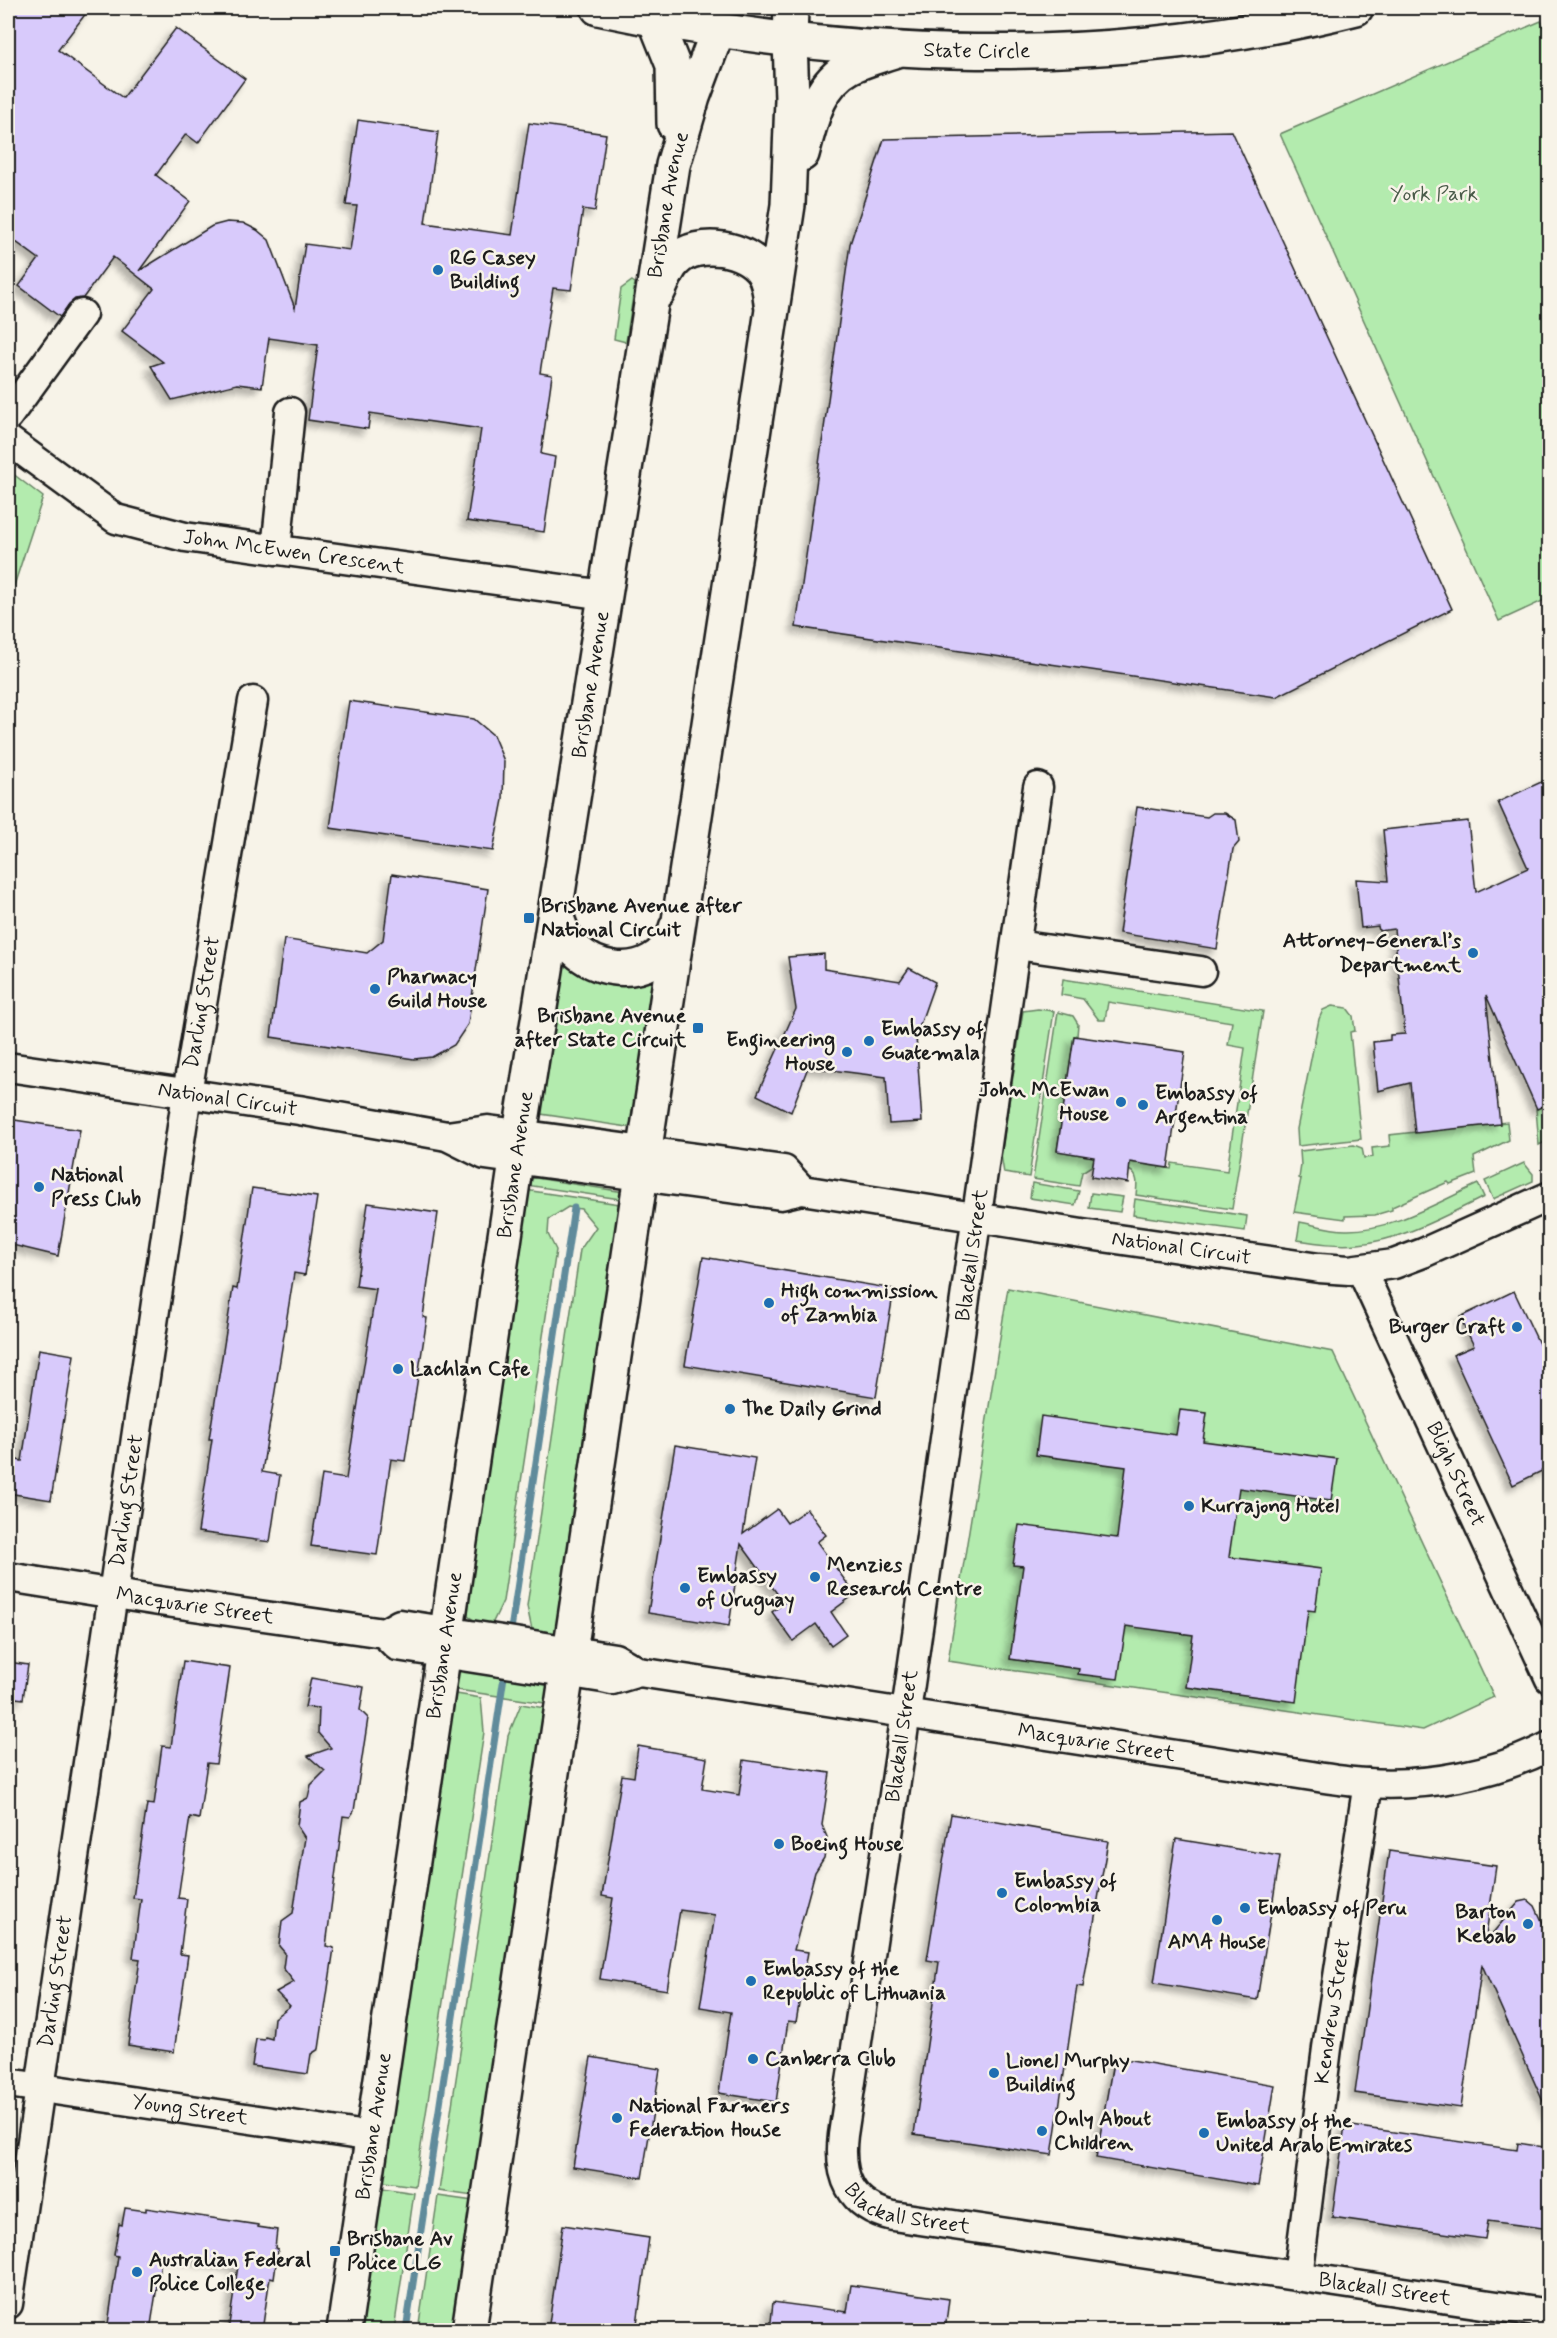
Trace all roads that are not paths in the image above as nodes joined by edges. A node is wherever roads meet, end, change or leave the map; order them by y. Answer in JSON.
{"nodes":[{"id":1,"x":598,"y":8,"type":"edge"},
{"id":2,"x":791,"y":8,"type":"edge"},
{"id":3,"x":1356,"y":8,"type":"edge"},
{"id":4,"x":722,"y":19,"type":"edge"},
{"id":5,"x":655,"y":20,"type":"junction"},
{"id":6,"x":790,"y":40,"type":"junction"},
{"id":7,"x":899,"y":49,"type":"junction"},
{"id":8,"x":673,"y":165,"type":"junction"},
{"id":9,"x":788,"y":204,"type":"junction"},
{"id":10,"x":650,"y":307,"type":"junction"},
{"id":11,"x":772,"y":310,"type":"junction"},
{"id":12,"x":82,"y":314,"type":"dead end"},
{"id":13,"x":290,"y":412,"type":"dead end"},
{"id":14,"x":8,"y":416,"type":"edge"},
{"id":15,"x":8,"y":440,"type":"edge"},
{"id":16,"x":276,"y":550,"type":"junction"},
{"id":17,"x":605,"y":595,"type":"junction"},
{"id":18,"x":254,"y":701,"type":"dead end"},
{"id":19,"x":1038,"y":788,"type":"dead end"},
{"id":20,"x":556,"y":910,"type":"junction"},
{"id":21,"x":679,"y":918,"type":"junction"},
{"id":22,"x":1016,"y":945,"type":"junction"},
{"id":23,"x":1201,"y":971,"type":"dead end"},
{"id":24,"x":8,"y":1066,"type":"edge"},
{"id":25,"x":187,"y":1093,"type":"junction"},
{"id":26,"x":518,"y":1147,"type":"junction"},
{"id":27,"x":643,"y":1164,"type":"junction"},
{"id":28,"x":1550,"y":1196,"type":"edge"},
{"id":29,"x":977,"y":1217,"type":"junction"},
{"id":30,"x":1361,"y":1269,"type":"junction"},
{"id":31,"x":8,"y":1577,"type":"edge"},
{"id":32,"x":113,"y":1594,"type":"junction"},
{"id":33,"x":445,"y":1642,"type":"junction"},
{"id":34,"x":569,"y":1662,"type":"junction"},
{"id":35,"x":1550,"y":1679,"type":"edge"},
{"id":36,"x":905,"y":1713,"type":"junction"},
{"id":37,"x":1550,"y":1746,"type":"edge"},
{"id":38,"x":1368,"y":1783,"type":"junction"},
{"id":39,"x":8,"y":2083,"type":"edge"},
{"id":40,"x":39,"y":2087,"type":"junction"},
{"id":41,"x":373,"y":2137,"type":"junction"},
{"id":42,"x":1298,"y":2276,"type":"junction"},
{"id":43,"x":8,"y":2304,"type":"edge"},
{"id":44,"x":1550,"y":2314,"type":"edge"},
{"id":45,"x":344,"y":2331,"type":"edge"},
{"id":46,"x":469,"y":2331,"type":"edge"}],
"edges":[{"from":1,"to":5,"type":"main road","name":"State Circle"},
{"from":2,"to":6,"type":"main road"},
{"from":3,"to":7,"type":"main road","name":"State Circle"},
{"from":4,"to":5,"type":"main road","name":"State Circle"},
{"from":4,"to":6,"type":"main road","name":"State Circle"},
{"from":4,"to":8,"type":"main road","name":"Brisbane Avenue"},
{"from":5,"to":8,"type":"main road"},
{"from":6,"to":7,"type":"main road","name":"State Circle"},
{"from":6,"to":9,"type":"main road"},
{"from":7,"to":9,"type":"main road"},
{"from":8,"to":10,"type":"main road","name":"Brisbane Avenue"},
{"from":9,"to":11,"type":"main road"},
{"from":10,"to":11,"type":"main road"},
{"from":10,"to":17,"type":"main road","name":"Brisbane Avenue"},
{"from":11,"to":21,"type":"main road"},
{"from":12,"to":14,"type":"street"},
{"from":13,"to":16,"type":"street"},
{"from":15,"to":16,"type":"street","name":"John McEwen Crescent"},
{"from":16,"to":17,"type":"street","name":"John McEwen Crescent"},
{"from":17,"to":20,"type":"main road","name":"Brisbane Avenue"},
{"from":18,"to":25,"type":"street","name":"Darling Street"},
{"from":19,"to":22,"type":"street","name":"Blackall Street"},
{"from":20,"to":21,"type":"main road"},
{"from":20,"to":26,"type":"main road","name":"Brisbane Avenue"},
{"from":21,"to":27,"type":"main road"},
{"from":22,"to":23,"type":"street"},
{"from":22,"to":29,"type":"street","name":"Blackall Street"},
{"from":24,"to":25,"type":"street","name":"National Circuit"},
{"from":25,"to":26,"type":"street","name":"National Circuit"},
{"from":25,"to":32,"type":"street","name":"Darling Street"},
{"from":26,"to":27,"type":"street","name":"National Circuit"},
{"from":26,"to":33,"type":"main road","name":"Brisbane Avenue"},
{"from":27,"to":29,"type":"street","name":"National Circuit"},
{"from":27,"to":34,"type":"main road"},
{"from":28,"to":30,"type":"street","name":"National Circuit"},
{"from":29,"to":30,"type":"street","name":"National Circuit"},
{"from":29,"to":36,"type":"street","name":"Blackall Street"},
{"from":30,"to":35,"type":"street","name":"Bligh Street"},
{"from":31,"to":32,"type":"street","name":"Macquarie Street"},
{"from":32,"to":33,"type":"street","name":"Macquarie Street"},
{"from":32,"to":40,"type":"street","name":"Darling Street"},
{"from":33,"to":34,"type":"street","name":"Macquarie Street"},
{"from":33,"to":41,"type":"main road","name":"Brisbane Avenue"},
{"from":34,"to":36,"type":"street","name":"Macquarie Street"},
{"from":34,"to":46,"type":"main road"},
{"from":36,"to":38,"type":"street","name":"Macquarie Street"},
{"from":36,"to":42,"type":"street","name":"Blackall Street"},
{"from":37,"to":38,"type":"street","name":"Macquarie Street"},
{"from":38,"to":42,"type":"street","name":"Kendrew Street"},
{"from":39,"to":40,"type":"street","name":"Young Street"},
{"from":40,"to":41,"type":"street","name":"Young Street"},
{"from":40,"to":43,"type":"street","name":"Darling Street"},
{"from":41,"to":45,"type":"main road","name":"Brisbane Avenue"},
{"from":42,"to":44,"type":"street","name":"Blackall Street"}]}
